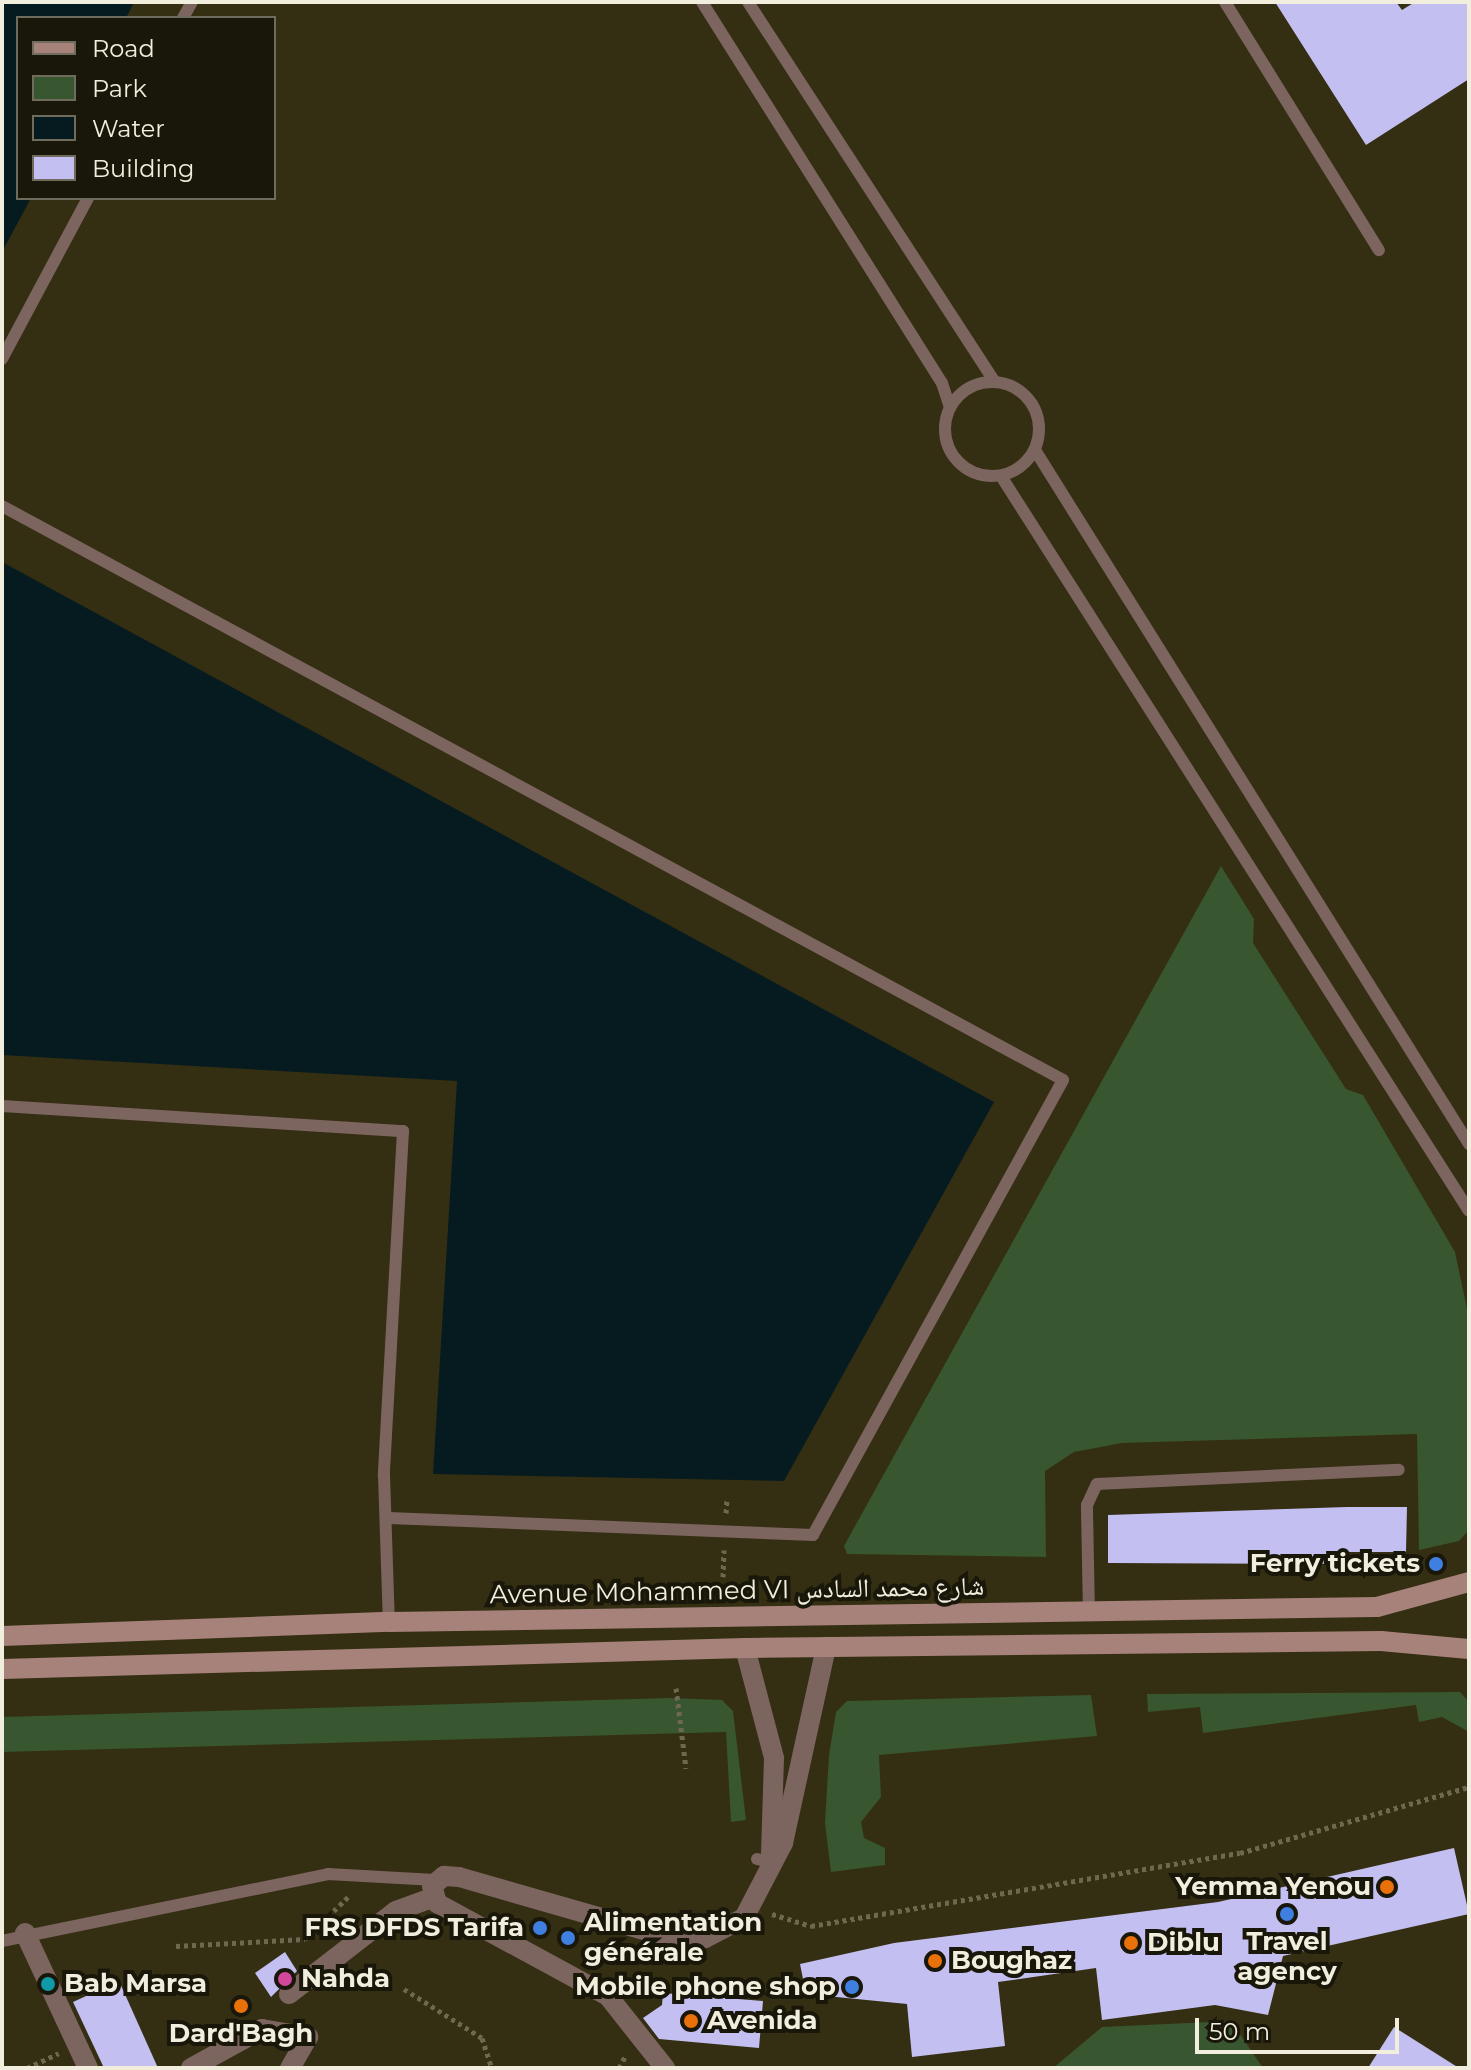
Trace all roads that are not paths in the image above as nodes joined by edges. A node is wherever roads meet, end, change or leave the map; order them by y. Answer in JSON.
{"nodes":[{"id":1,"x":702,"y":2,"type":"edge"},
{"id":2,"x":748,"y":2,"type":"edge"},
{"id":3,"x":1225,"y":2,"type":"edge"},
{"id":4,"x":87,"y":200,"type":"edge"},
{"id":5,"x":1379,"y":250,"type":"dead end"},
{"id":6,"x":2,"y":359,"type":"edge"},
{"id":7,"x":994,"y":381,"type":"junction"},
{"id":8,"x":950,"y":408,"type":"junction"},
{"id":9,"x":1035,"y":450,"type":"junction"},
{"id":10,"x":1001,"y":476,"type":"junction"},
{"id":11,"x":2,"y":506,"type":"edge"},
{"id":12,"x":2,"y":1106,"type":"edge"},
{"id":13,"x":1469,"y":1144,"type":"edge"},
{"id":14,"x":1469,"y":1211,"type":"edge"},
{"id":15,"x":1399,"y":1470,"type":"dead end"},
{"id":16,"x":388,"y":1518,"type":"junction"},
{"id":17,"x":1469,"y":1582,"type":"edge"},
{"id":18,"x":1089,"y":1614,"type":"junction"},
{"id":19,"x":389,"y":1622,"type":"junction"},
{"id":20,"x":2,"y":1636,"type":"edge"},
{"id":21,"x":826,"y":1647,"type":"junction"},
{"id":22,"x":745,"y":1648,"type":"junction"},
{"id":23,"x":1469,"y":1649,"type":"edge"},
{"id":24,"x":2,"y":1669,"type":"edge"},
{"id":25,"x":764,"y":1861,"type":"junction"},
{"id":26,"x":434,"y":1889,"type":"junction"},
{"id":27,"x":25,"y":1933,"type":"junction"},
{"id":28,"x":2,"y":1941,"type":"edge"},
{"id":29,"x":289,"y":1994,"type":"dead end"},
{"id":30,"x":88,"y":2068,"type":"edge"},
{"id":31,"x":191,"y":2068,"type":"edge"},
{"id":32,"x":290,"y":2068,"type":"edge"},
{"id":33,"x":665,"y":2068,"type":"edge"}],
"edges":[{"from":1,"to":8,"type":"lane"},
{"from":2,"to":7,"type":"lane"},
{"from":3,"to":5,"type":"lane"},
{"from":4,"to":6,"type":"lane"},
{"from":7,"to":8,"type":"lane"},
{"from":7,"to":9,"type":"lane"},
{"from":8,"to":10,"type":"lane"},
{"from":9,"to":10,"type":"lane"},
{"from":9,"to":13,"type":"lane"},
{"from":10,"to":14,"type":"lane"},
{"from":11,"to":16,"type":"lane"},
{"from":12,"to":16,"type":"lane"},
{"from":15,"to":18,"type":"lane"},
{"from":16,"to":19,"type":"lane"},
{"from":17,"to":18,"type":"main road","name":"Avenue Mohammed VI شارع محمد السادس"},
{"from":18,"to":19,"type":"main road","name":"Avenue Mohammed VI شارع محمد السادس"},
{"from":19,"to":20,"type":"main road","name":"Avenue Mohammed VI شارع محمد السادس"},
{"from":21,"to":22,"type":"main road"},
{"from":21,"to":23,"type":"main road"},
{"from":21,"to":25,"type":"street"},
{"from":22,"to":24,"type":"main road"},
{"from":22,"to":25,"type":"street"},
{"from":25,"to":26,"type":"street"},
{"from":26,"to":27,"type":"lane"},
{"from":26,"to":29,"type":"street"},
{"from":26,"to":33,"type":"street"},
{"from":27,"to":28,"type":"lane"},
{"from":27,"to":30,"type":"street"},
{"from":31,"to":32,"type":"street"}]}
